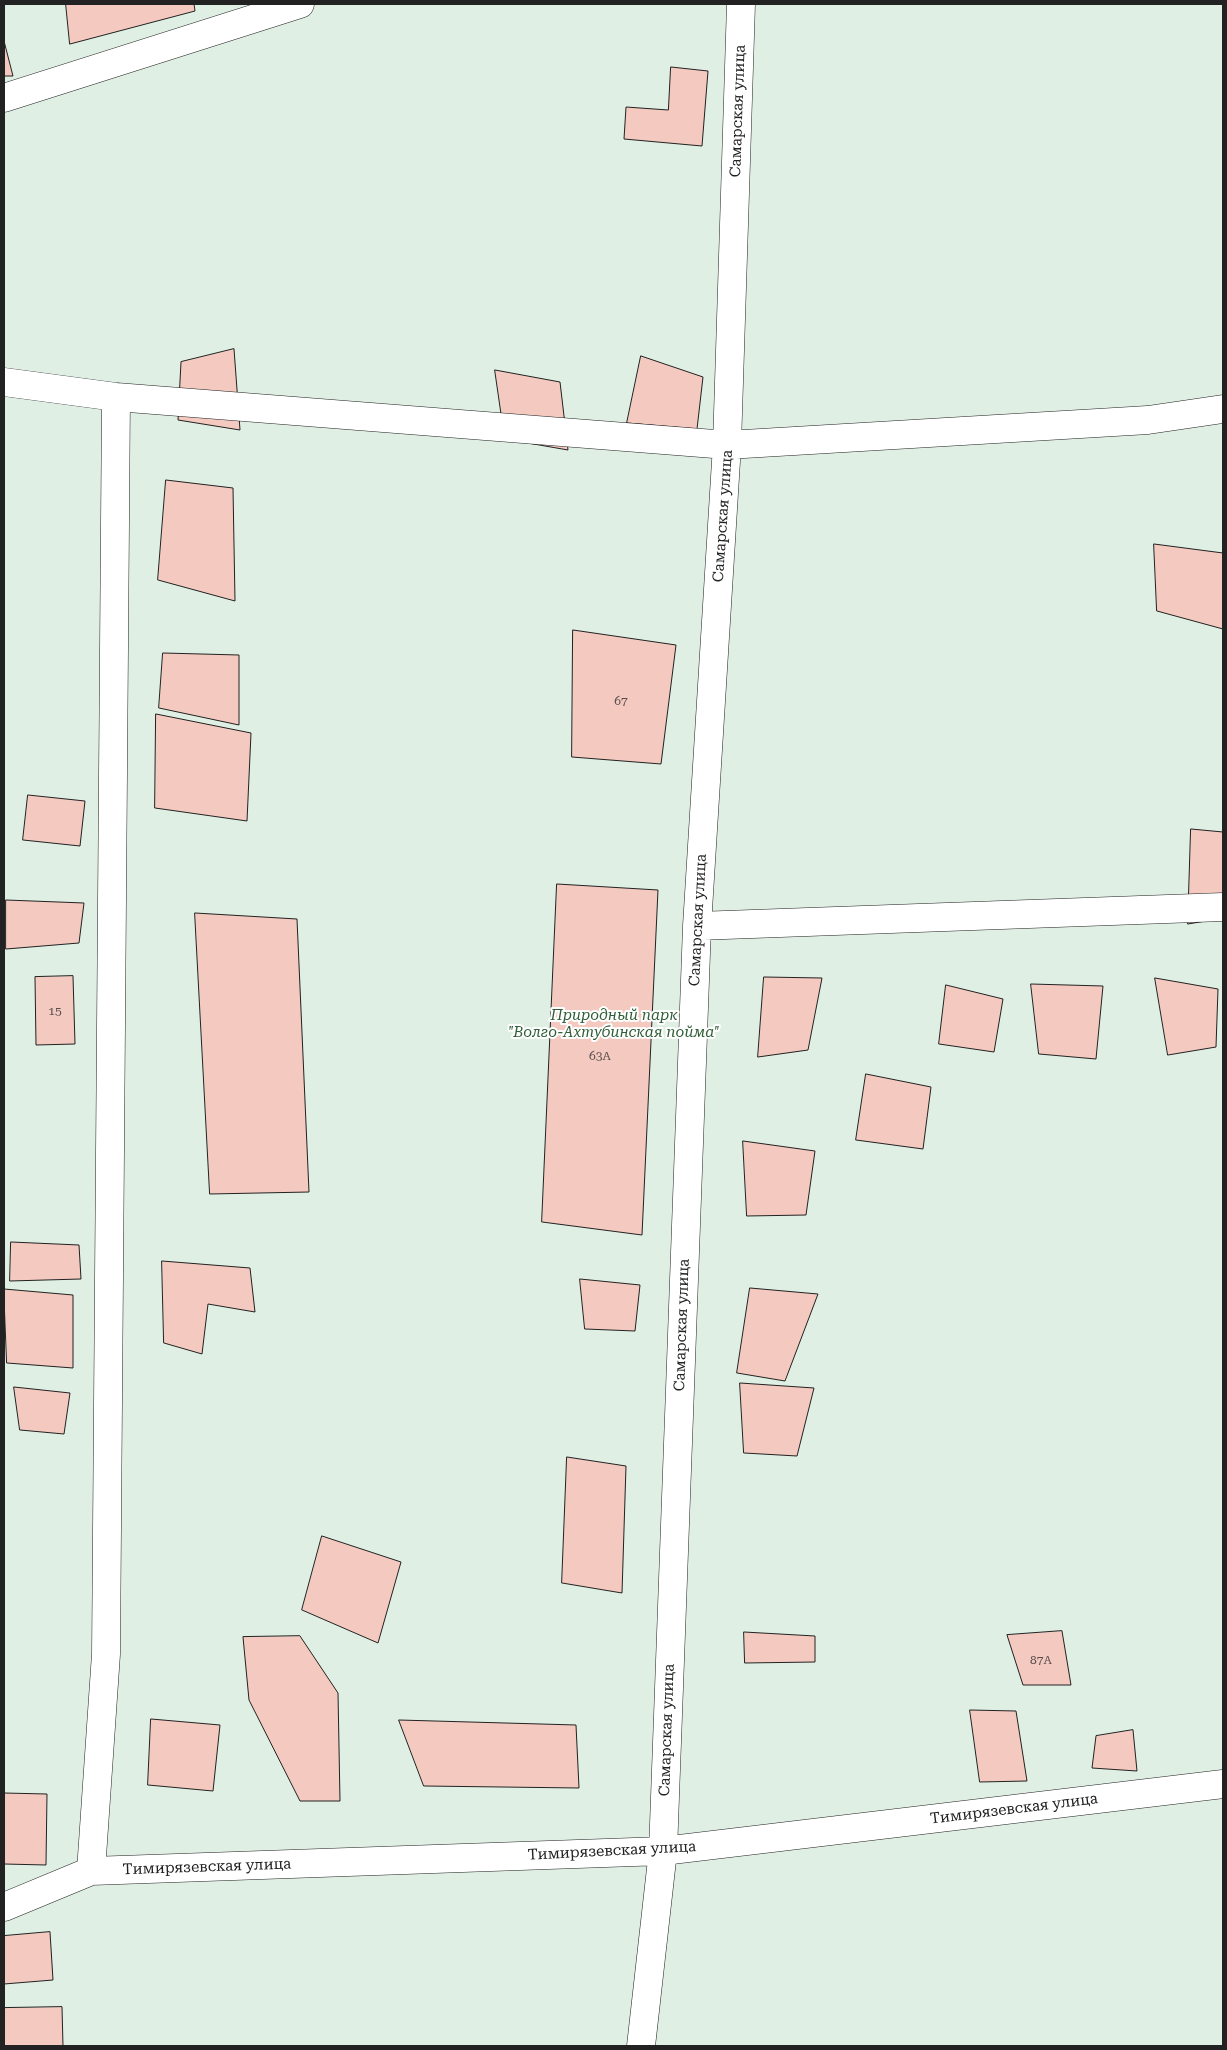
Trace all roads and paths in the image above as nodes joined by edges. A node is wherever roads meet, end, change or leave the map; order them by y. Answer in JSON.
{"nodes":[{"id":1,"x":300,"y":4,"type":"edge"},
{"id":2,"x":741,"y":4,"type":"edge"},
{"id":3,"x":4,"y":98,"type":"edge"},
{"id":4,"x":4,"y":382,"type":"edge"},
{"id":5,"x":116,"y":397,"type":"junction"},
{"id":6,"x":1223,"y":409,"type":"edge"},
{"id":7,"x":727,"y":445,"type":"junction"},
{"id":8,"x":1223,"y":907,"type":"edge"},
{"id":9,"x":696,"y":926,"type":"junction"},
{"id":10,"x":1223,"y":1784,"type":"edge"},
{"id":11,"x":663,"y":1851,"type":"junction"},
{"id":12,"x":91,"y":1871,"type":"junction"},
{"id":13,"x":4,"y":1907,"type":"edge"},
{"id":14,"x":641,"y":2046,"type":"edge"}],
"edges":[{"from":1,"to":3,"type":"street"},
{"from":2,"to":7,"type":"street","name":"Самарская улица"},
{"from":4,"to":5,"type":"street"},
{"from":5,"to":7,"type":"street"},
{"from":5,"to":12,"type":"street"},
{"from":6,"to":7,"type":"street"},
{"from":7,"to":9,"type":"street","name":"Самарская улица"},
{"from":8,"to":9,"type":"street"},
{"from":9,"to":11,"type":"street","name":"Самарская улица"},
{"from":10,"to":11,"type":"street","name":"Тимирязевская улица"},
{"from":11,"to":12,"type":"street","name":"Тимирязевская улица"},
{"from":11,"to":14,"type":"street","name":"Самарская улица"},
{"from":12,"to":13,"type":"street","name":"Тимирязевская улица"}]}
